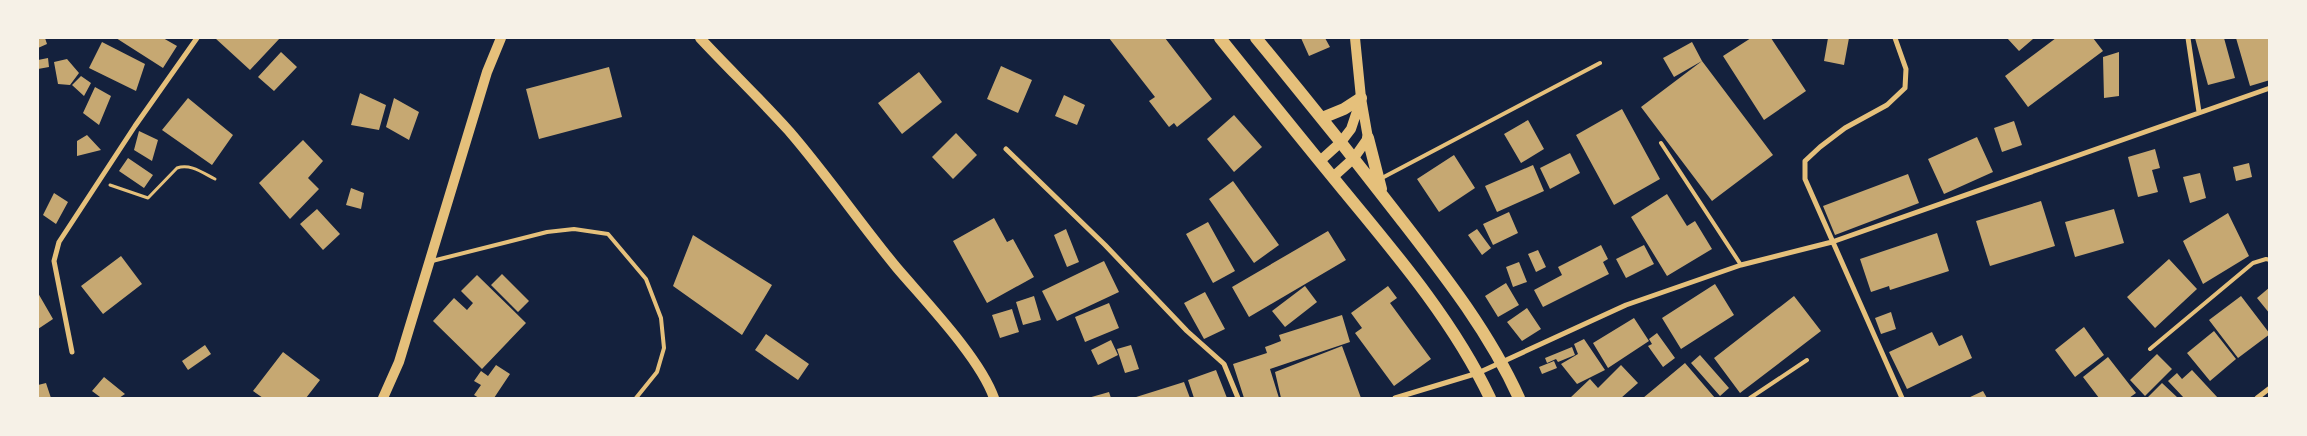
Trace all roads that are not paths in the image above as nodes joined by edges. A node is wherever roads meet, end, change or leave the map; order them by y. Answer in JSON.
{"nodes":[{"id":1,"x":197,"y":38,"type":"edge"},
{"id":2,"x":501,"y":38,"type":"edge"},
{"id":3,"x":700,"y":38,"type":"edge"},
{"id":4,"x":1220,"y":38,"type":"edge"},
{"id":5,"x":1256,"y":38,"type":"edge"},
{"id":6,"x":1355,"y":38,"type":"edge"},
{"id":7,"x":1895,"y":38,"type":"edge"},
{"id":8,"x":2188,"y":38,"type":"edge"},
{"id":9,"x":1600,"y":63,"type":"dead end"},
{"id":10,"x":2270,"y":88,"type":"edge"},
{"id":11,"x":1361,"y":98,"type":"junction"},
{"id":12,"x":2199,"y":112,"type":"junction"},
{"id":13,"x":1322,"y":118,"type":"junction"},
{"id":14,"x":1368,"y":138,"type":"junction"},
{"id":15,"x":1341,"y":142,"type":"junction"},
{"id":16,"x":1661,"y":142,"type":"dead end"},
{"id":17,"x":1006,"y":149,"type":"dead end"},
{"id":18,"x":1354,"y":158,"type":"junction"},
{"id":19,"x":1320,"y":161,"type":"junction"},
{"id":20,"x":1333,"y":177,"type":"junction"},
{"id":21,"x":1378,"y":180,"type":"junction"},
{"id":22,"x":1382,"y":194,"type":"junction"},
{"id":23,"x":1832,"y":242,"type":"junction"},
{"id":24,"x":2270,"y":260,"type":"edge"},
{"id":25,"x":431,"y":261,"type":"junction"},
{"id":26,"x":1742,"y":266,"type":"junction"},
{"id":27,"x":2150,"y":349,"type":"dead end"},
{"id":28,"x":72,"y":352,"type":"dead end"},
{"id":29,"x":1807,"y":360,"type":"dead end"},
{"id":30,"x":1502,"y":363,"type":"junction"},
{"id":31,"x":1478,"y":373,"type":"junction"},
{"id":32,"x":2270,"y":388,"type":"edge"},
{"id":33,"x":383,"y":398,"type":"edge"},
{"id":34,"x":636,"y":398,"type":"edge"},
{"id":35,"x":994,"y":398,"type":"edge"},
{"id":36,"x":1238,"y":398,"type":"edge"},
{"id":37,"x":1395,"y":398,"type":"edge"},
{"id":38,"x":1490,"y":398,"type":"edge"},
{"id":39,"x":1519,"y":398,"type":"edge"},
{"id":40,"x":1750,"y":398,"type":"edge"},
{"id":41,"x":1902,"y":398,"type":"edge"},
{"id":42,"x":2257,"y":398,"type":"edge"}],
"edges":[{"from":1,"to":28,"type":"street"},
{"from":2,"to":25,"type":"main road"},
{"from":3,"to":35,"type":"main road"},
{"from":4,"to":19,"type":"main road"},
{"from":5,"to":13,"type":"main road"},
{"from":6,"to":11,"type":"main road"},
{"from":7,"to":23,"type":"street"},
{"from":8,"to":12,"type":"street"},
{"from":9,"to":21,"type":"lane"},
{"from":10,"to":12,"type":"street"},
{"from":11,"to":13,"type":"main road"},
{"from":11,"to":14,"type":"main road"},
{"from":11,"to":15,"type":"main road"},
{"from":12,"to":23,"type":"street"},
{"from":13,"to":15,"type":"main road"},
{"from":14,"to":18,"type":"main road"},
{"from":14,"to":21,"type":"main road"},
{"from":15,"to":18,"type":"main road"},
{"from":15,"to":19,"type":"main road"},
{"from":16,"to":26,"type":"lane"},
{"from":17,"to":36,"type":"street"},
{"from":18,"to":20,"type":"main road"},
{"from":18,"to":22,"type":"main road"},
{"from":19,"to":20,"type":"main road"},
{"from":20,"to":31,"type":"main road"},
{"from":21,"to":22,"type":"main road"},
{"from":22,"to":30,"type":"main road"},
{"from":23,"to":26,"type":"street"},
{"from":23,"to":41,"type":"street"},
{"from":24,"to":27,"type":"lane"},
{"from":25,"to":33,"type":"main road"},
{"from":25,"to":34,"type":"lane"},
{"from":26,"to":30,"type":"street"},
{"from":29,"to":40,"type":"lane"},
{"from":30,"to":31,"type":"street"},
{"from":30,"to":39,"type":"main road"},
{"from":31,"to":37,"type":"street"},
{"from":31,"to":38,"type":"main road"},
{"from":32,"to":42,"type":"street"}]}
